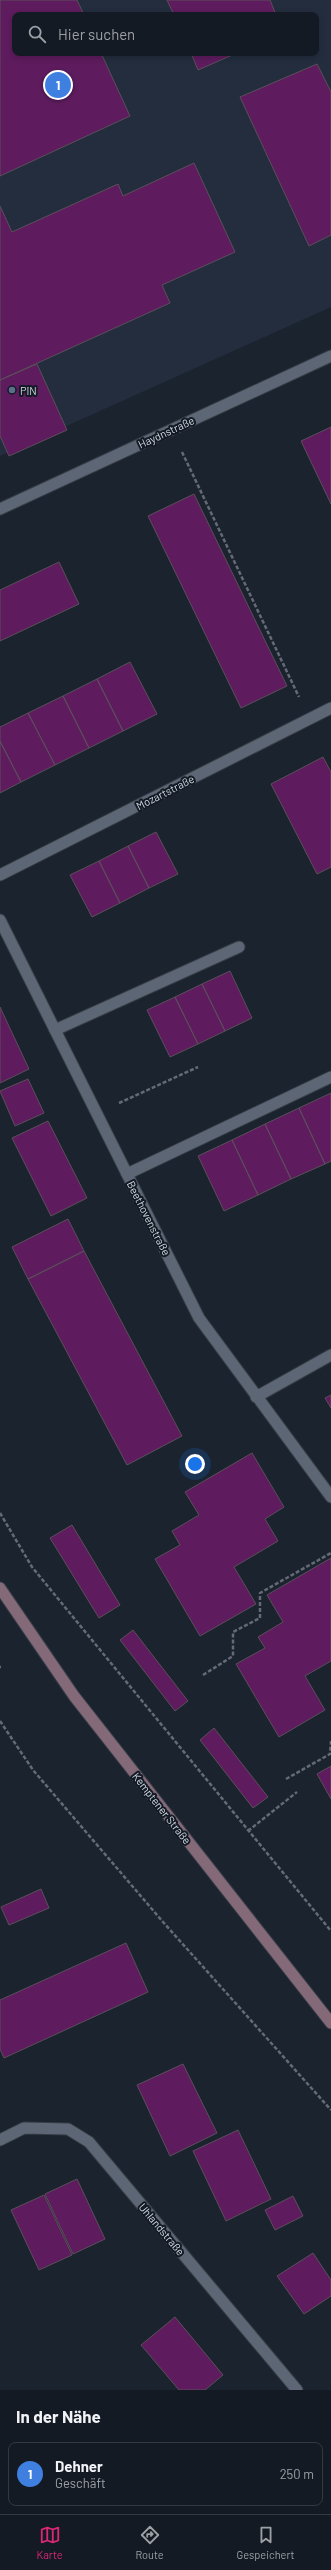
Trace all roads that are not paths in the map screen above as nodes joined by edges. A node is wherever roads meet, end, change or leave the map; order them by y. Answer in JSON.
{"nodes":[{"id":1,"x":331,"y":356,"type":"edge"},
{"id":2,"x":0,"y":509,"type":"edge"},
{"id":3,"x":331,"y":708,"type":"edge"},
{"id":4,"x":0,"y":875,"type":"edge"},
{"id":5,"x":0,"y":920,"type":"edge"},
{"id":6,"x":239,"y":947,"type":"dead end"},
{"id":7,"x":55,"y":1030,"type":"junction"},
{"id":8,"x":331,"y":1077,"type":"edge"},
{"id":9,"x":127,"y":1174,"type":"junction"},
{"id":10,"x":331,"y":1355,"type":"edge"},
{"id":11,"x":256,"y":1397,"type":"junction"},
{"id":12,"x":331,"y":1497,"type":"edge"},
{"id":13,"x":0,"y":1588,"type":"edge"},
{"id":14,"x":331,"y":2023,"type":"edge"},
{"id":15,"x":0,"y":2140,"type":"edge"},
{"id":16,"x":297,"y":2390,"type":"edge"}],
"edges":[{"from":1,"to":2,"type":"street","name":"Haydnstraße"},
{"from":3,"to":4,"type":"street","name":"Mozartstraße"},
{"from":5,"to":7,"type":"street","name":"Beethovenstraße"},
{"from":6,"to":7,"type":"street"},
{"from":7,"to":9,"type":"street","name":"Beethovenstraße"},
{"from":8,"to":9,"type":"street"},
{"from":9,"to":11,"type":"street","name":"Beethovenstraße"},
{"from":10,"to":11,"type":"street"},
{"from":11,"to":12,"type":"street","name":"Beethovenstraße"},
{"from":13,"to":14,"type":"main road","name":"Kemptener Straße"},
{"from":15,"to":16,"type":"street","name":"Uhlandstraße"}]}
